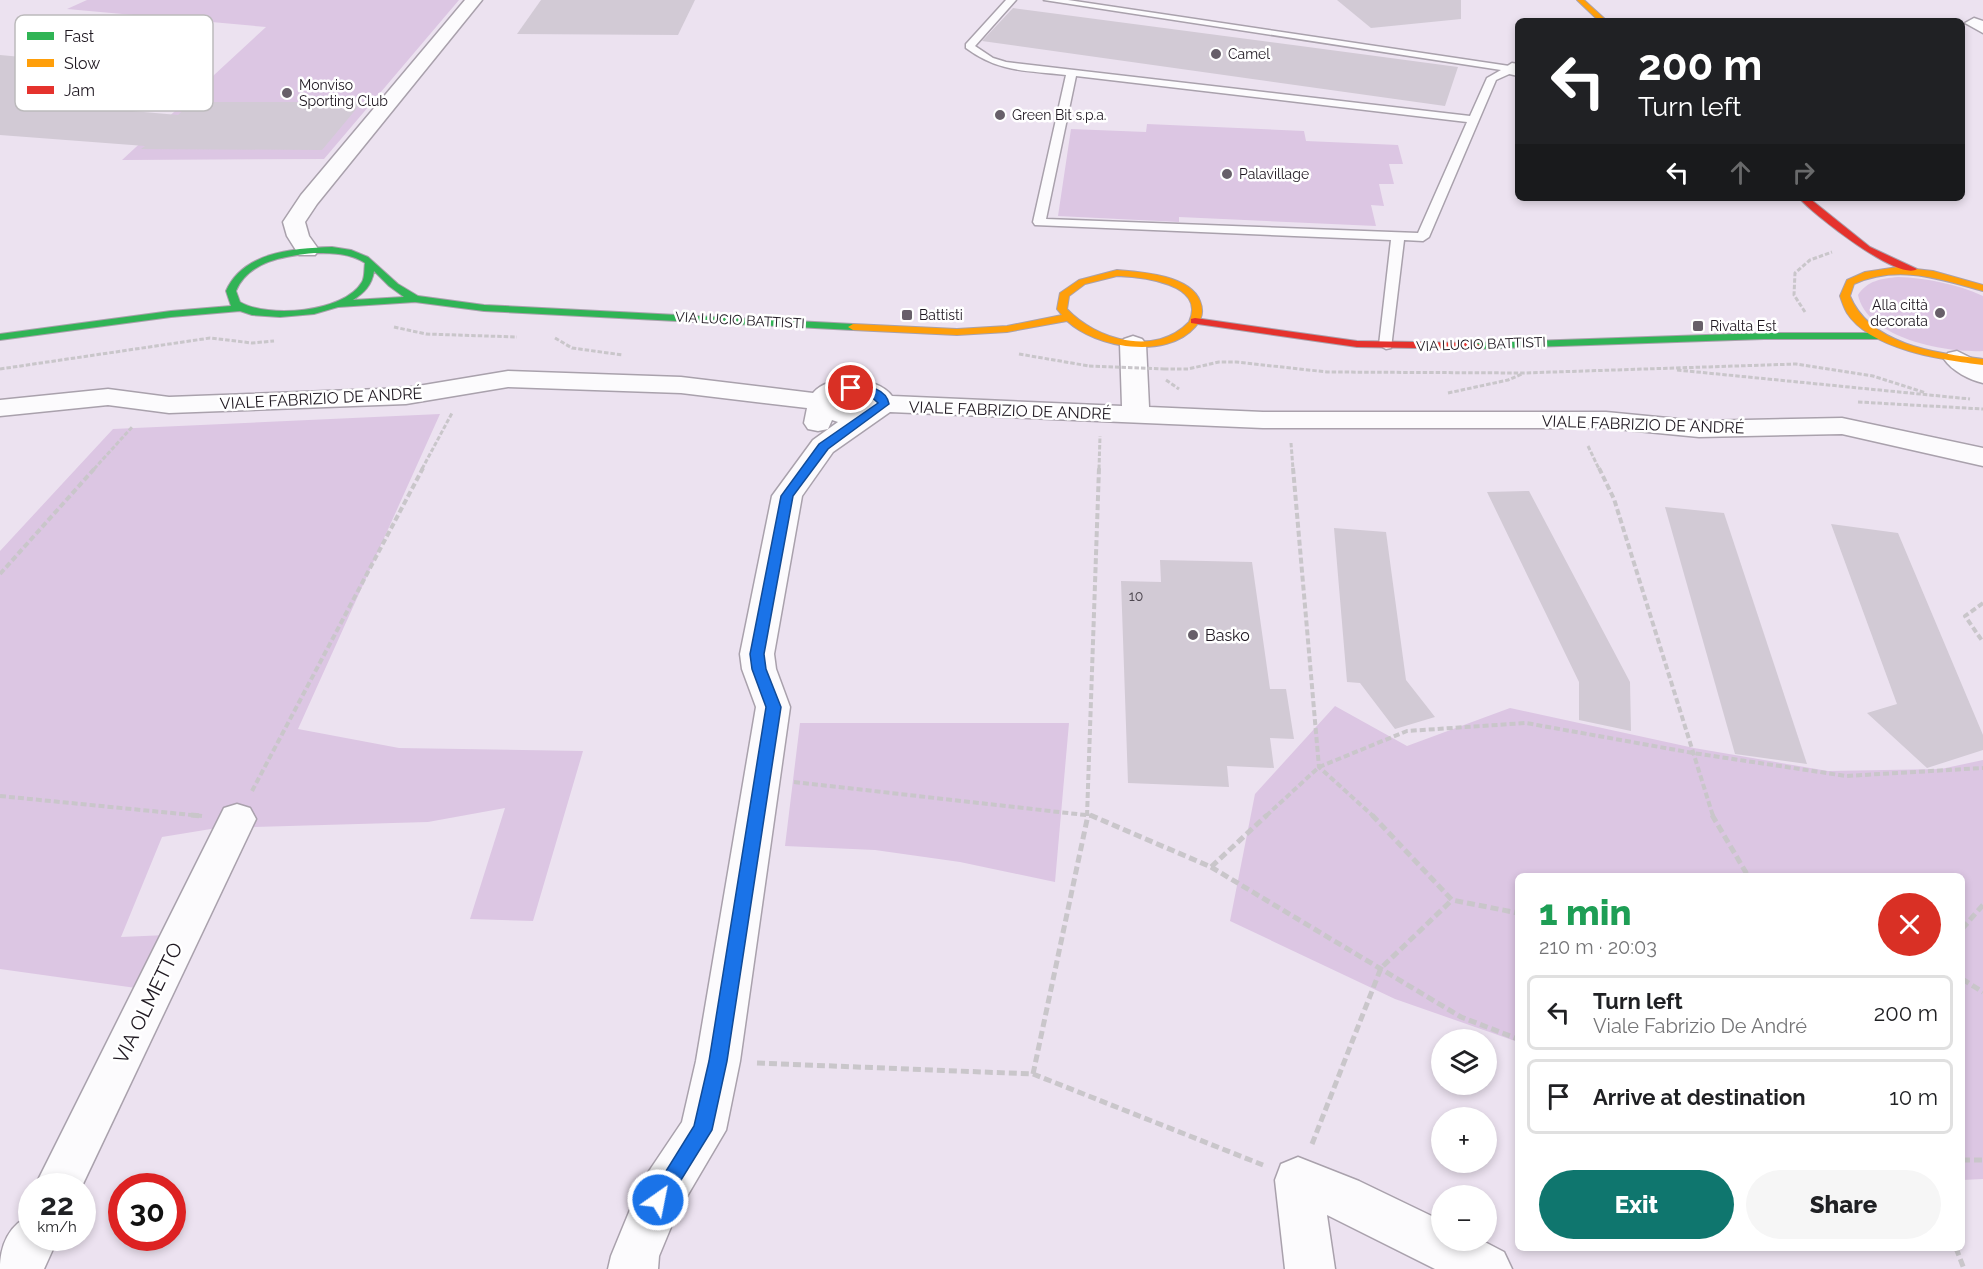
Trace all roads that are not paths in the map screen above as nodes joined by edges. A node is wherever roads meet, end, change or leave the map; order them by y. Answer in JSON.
{"nodes":[{"id":1,"x":474,"y":0,"type":"edge"},
{"id":2,"x":1011,"y":0,"type":"edge"},
{"id":3,"x":1049,"y":0,"type":"edge"},
{"id":4,"x":1580,"y":0,"type":"edge"},
{"id":5,"x":1601,"y":18,"type":"edge"},
{"id":6,"x":1515,"y":69,"type":"edge"},
{"id":7,"x":1072,"y":73,"type":"junction"},
{"id":8,"x":1474,"y":120,"type":"junction"},
{"id":9,"x":1807,"y":201,"type":"edge"},
{"id":10,"x":1398,"y":236,"type":"junction"},
{"id":11,"x":1867,"y":249,"type":"junction"},
{"id":12,"x":307,"y":250,"type":"junction"},
{"id":13,"x":370,"y":263,"type":"junction"},
{"id":14,"x":251,"y":267,"type":"junction"},
{"id":15,"x":1918,"y":272,"type":"junction"},
{"id":16,"x":1870,"y":274,"type":"junction"},
{"id":17,"x":1983,"y":288,"type":"edge"},
{"id":18,"x":216,"y":290,"type":"dead end"},
{"id":19,"x":197,"y":297,"type":"dead end"},
{"id":20,"x":415,"y":299,"type":"junction"},
{"id":21,"x":336,"y":304,"type":"junction"},
{"id":22,"x":240,"y":308,"type":"junction"},
{"id":23,"x":1065,"y":318,"type":"junction"},
{"id":24,"x":120,"y":320,"type":"junction"},
{"id":25,"x":1195,"y":321,"type":"junction"},
{"id":26,"x":1824,"y":321,"type":"dead end"},
{"id":27,"x":1769,"y":335,"type":"junction"},
{"id":28,"x":1882,"y":336,"type":"junction"},
{"id":29,"x":0,"y":337,"type":"edge"},
{"id":30,"x":1133,"y":344,"type":"junction"},
{"id":31,"x":1386,"y":345,"type":"junction"},
{"id":32,"x":1957,"y":359,"type":"junction"},
{"id":33,"x":1983,"y":362,"type":"edge"},
{"id":34,"x":1983,"y":375,"type":"edge"},
{"id":35,"x":821,"y":402,"type":"junction"},
{"id":36,"x":1135,"y":405,"type":"junction"},
{"id":37,"x":0,"y":408,"type":"edge"},
{"id":38,"x":876,"y":408,"type":"junction"},
{"id":39,"x":1983,"y":458,"type":"edge"},
{"id":40,"x":811,"y":463,"type":"junction"},
{"id":41,"x":237,"y":819,"type":"road end"},
{"id":42,"x":64,"y":1173,"type":"edge"},
{"id":43,"x":27,"y":1251,"type":"edge"},
{"id":44,"x":18,"y":1269,"type":"edge"},
{"id":45,"x":633,"y":1269,"type":"edge"},
{"id":46,"x":1310,"y":1269,"type":"edge"},
{"id":47,"x":1487,"y":1269,"type":"edge"}],
"edges":[{"from":1,"to":12,"type":"street"},
{"from":2,"to":7,"type":"lane"},
{"from":3,"to":6,"type":"lane"},
{"from":4,"to":5,"type":"street"},
{"from":6,"to":8,"type":"lane"},
{"from":7,"to":8,"type":"lane"},
{"from":7,"to":10,"type":"lane"},
{"from":8,"to":10,"type":"lane"},
{"from":9,"to":11,"type":"street"},
{"from":10,"to":31,"type":"lane"},
{"from":11,"to":15,"type":"street"},
{"from":11,"to":16,"type":"street"},
{"from":12,"to":13,"type":"street","name":"VIA LUCIO BATTISTI"},
{"from":12,"to":14,"type":"street","name":"VIA LUCIO BATTISTI"},
{"from":13,"to":20,"type":"street","name":"VIA LUCIO BATTISTI"},
{"from":13,"to":21,"type":"street","name":"VIA LUCIO BATTISTI"},
{"from":14,"to":18,"type":"street","name":"VIA LUCIO BATTISTI"},
{"from":14,"to":22,"type":"street","name":"VIA LUCIO BATTISTI"},
{"from":15,"to":16,"type":"street"},
{"from":15,"to":17,"type":"street"},
{"from":16,"to":28,"type":"street"},
{"from":19,"to":24,"type":"street","name":"VIA LUCIO BATTISTI"},
{"from":20,"to":21,"type":"street","name":"VIA LUCIO BATTISTI"},
{"from":20,"to":23,"type":"street","name":"VIA LUCIO BATTISTI"},
{"from":21,"to":22,"type":"street","name":"VIA LUCIO BATTISTI"},
{"from":22,"to":24,"type":"street","name":"VIA LUCIO BATTISTI"},
{"from":23,"to":25,"type":"street"},
{"from":23,"to":30,"type":"street"},
{"from":24,"to":29,"type":"street","name":"VIA LUCIO BATTISTI"},
{"from":25,"to":30,"type":"street"},
{"from":25,"to":31,"type":"street","name":"VIA LUCIO BATTISTI"},
{"from":26,"to":27,"type":"street","name":"VIA LUCIO BATTISTI"},
{"from":27,"to":28,"type":"street","name":"VIA LUCIO BATTISTI"},
{"from":27,"to":31,"type":"street","name":"VIA LUCIO BATTISTI"},
{"from":28,"to":32,"type":"street"},
{"from":30,"to":36,"type":"street","name":"VIALE FABRIZIO DE ANDRÉ"},
{"from":32,"to":33,"type":"street"},
{"from":32,"to":34,"type":"street"},
{"from":35,"to":37,"type":"street","name":"VIALE FABRIZIO DE ANDRÉ"},
{"from":35,"to":38,"type":"street"},
{"from":35,"to":40,"type":"street"},
{"from":36,"to":38,"type":"street","name":"VIALE FABRIZIO DE ANDRÉ"},
{"from":36,"to":39,"type":"street","name":"VIALE FABRIZIO DE ANDRÉ"},
{"from":38,"to":40,"type":"street"},
{"from":40,"to":45,"type":"street"},
{"from":41,"to":42,"type":"street","name":"VIA OLMETTO"},
{"from":43,"to":44,"type":"street"},
{"from":46,"to":47,"type":"street"}]}
